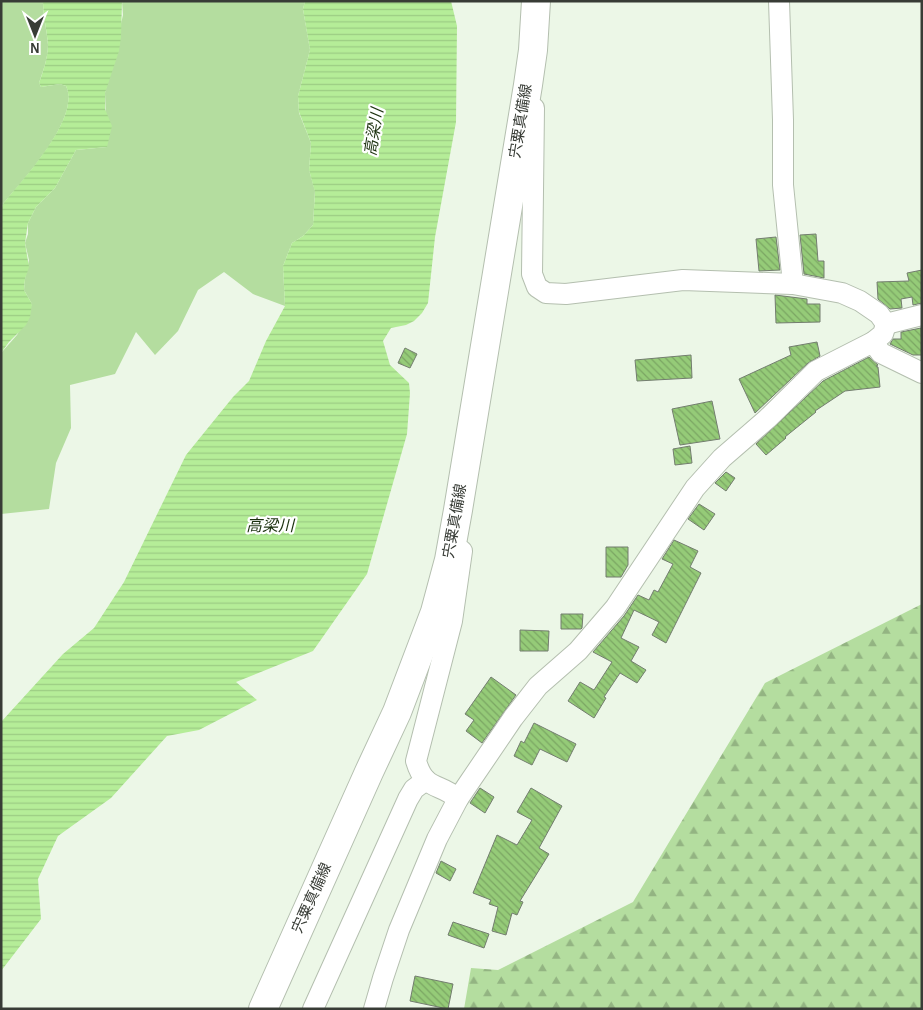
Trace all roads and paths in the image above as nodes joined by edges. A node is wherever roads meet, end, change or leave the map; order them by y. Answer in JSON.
{"nodes":[{"id":1,"x":536,"y":1,"type":"edge"},
{"id":2,"x":779,"y":1,"type":"edge"},
{"id":3,"x":528,"y":84,"type":"junction"},
{"id":4,"x":793,"y":284,"type":"junction"},
{"id":5,"x":922,"y":315,"type":"edge"},
{"id":6,"x":886,"y":324,"type":"junction"},
{"id":7,"x":873,"y":342,"type":"junction"},
{"id":8,"x":922,"y":373,"type":"edge"},
{"id":9,"x":458,"y":510,"type":"junction"},
{"id":10,"x":426,"y":780,"type":"junction"},
{"id":11,"x":458,"y":799,"type":"junction"},
{"id":12,"x":263,"y":1009,"type":"edge"},
{"id":13,"x":313,"y":1009,"type":"edge"},
{"id":14,"x":374,"y":1009,"type":"edge"}],
"edges":[{"from":1,"to":3,"type":"main road","name":"宍粟真備線"},
{"from":2,"to":4,"type":"street"},
{"from":3,"to":4,"type":"street"},
{"from":3,"to":9,"type":"main road","name":"宍粟真備線"},
{"from":4,"to":6,"type":"street"},
{"from":5,"to":6,"type":"street"},
{"from":6,"to":7,"type":"street"},
{"from":7,"to":8,"type":"street"},
{"from":7,"to":11,"type":"street"},
{"from":9,"to":10,"type":"street"},
{"from":9,"to":12,"type":"main road","name":"宍粟真備線"},
{"from":10,"to":11,"type":"street"},
{"from":10,"to":13,"type":"street"},
{"from":11,"to":14,"type":"street"}]}
